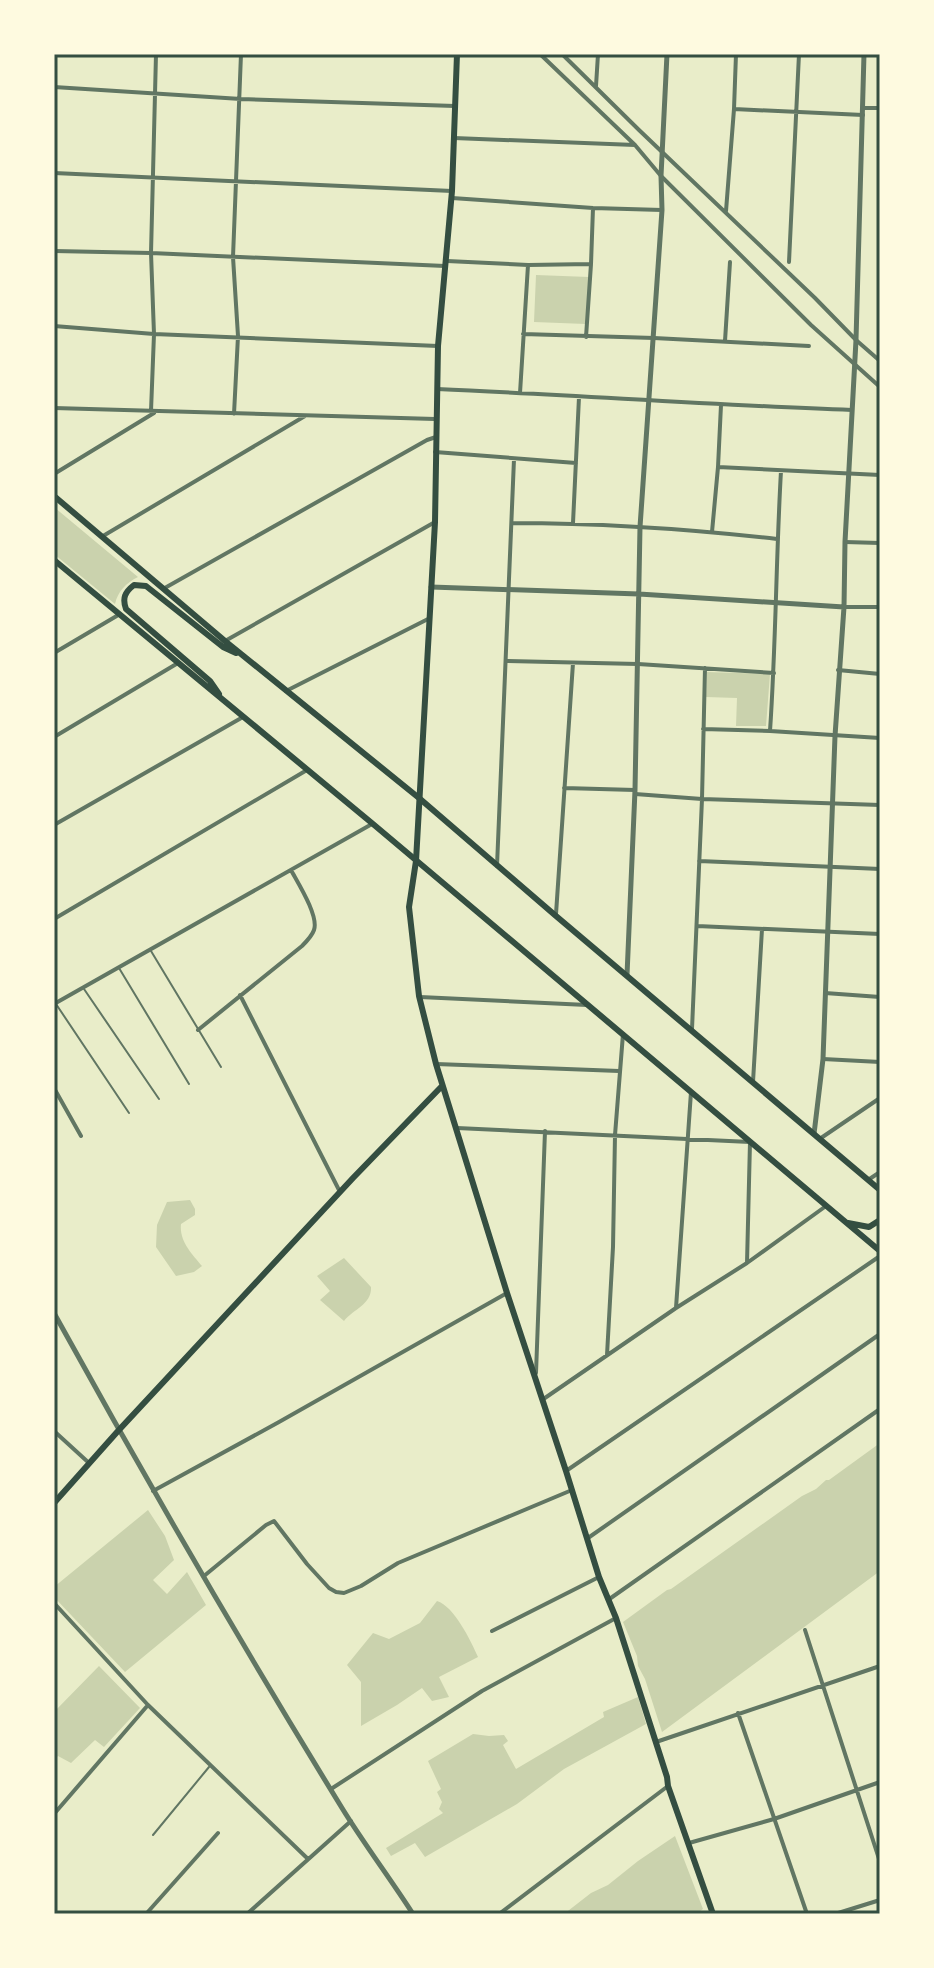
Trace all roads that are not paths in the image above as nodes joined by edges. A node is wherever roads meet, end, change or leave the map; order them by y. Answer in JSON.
{"nodes":[{"id":1,"x":156,"y":54,"type":"edge"},
{"id":2,"x":241,"y":54,"type":"edge"},
{"id":3,"x":457,"y":54,"type":"edge"},
{"id":4,"x":540,"y":54,"type":"edge"},
{"id":5,"x":562,"y":54,"type":"edge"},
{"id":6,"x":598,"y":54,"type":"edge"},
{"id":7,"x":667,"y":54,"type":"edge"},
{"id":8,"x":736,"y":54,"type":"edge"},
{"id":9,"x":799,"y":54,"type":"edge"},
{"id":10,"x":864,"y":54,"type":"edge"},
{"id":11,"x":596,"y":86,"type":"junction"},
{"id":12,"x":54,"y":87,"type":"edge"},
{"id":13,"x":155,"y":95,"type":"junction"},
{"id":14,"x":241,"y":99,"type":"junction"},
{"id":15,"x":456,"y":106,"type":"junction"},
{"id":16,"x":880,"y":108,"type":"edge"},
{"id":17,"x":734,"y":109,"type":"junction"},
{"id":18,"x":797,"y":112,"type":"junction"},
{"id":19,"x":864,"y":112,"type":"junction"},
{"id":20,"x":454,"y":138,"type":"junction"},
{"id":21,"x":635,"y":145,"type":"junction"},
{"id":22,"x":662,"y":150,"type":"junction"},
{"id":23,"x":54,"y":173,"type":"edge"},
{"id":24,"x":661,"y":176,"type":"junction"},
{"id":25,"x":153,"y":177,"type":"junction"},
{"id":26,"x":236,"y":181,"type":"junction"},
{"id":27,"x":452,"y":194,"type":"junction"},
{"id":28,"x":593,"y":208,"type":"junction"},
{"id":29,"x":662,"y":210,"type":"junction"},
{"id":30,"x":726,"y":211,"type":"junction"},
{"id":31,"x":54,"y":251,"type":"edge"},
{"id":32,"x":151,"y":253,"type":"junction"},
{"id":33,"x":233,"y":257,"type":"junction"},
{"id":34,"x":730,"y":262,"type":"dead end"},
{"id":35,"x":789,"y":262,"type":"dead end"},
{"id":36,"x":445,"y":263,"type":"junction"},
{"id":37,"x":591,"y":264,"type":"junction"},
{"id":38,"x":528,"y":265,"type":"junction"},
{"id":39,"x":54,"y":326,"type":"edge"},
{"id":40,"x":154,"y":334,"type":"junction"},
{"id":41,"x":523,"y":334,"type":"junction"},
{"id":42,"x":238,"y":336,"type":"junction"},
{"id":43,"x":586,"y":337,"type":"junction"},
{"id":44,"x":654,"y":338,"type":"junction"},
{"id":45,"x":856,"y":340,"type":"junction"},
{"id":46,"x":725,"y":341,"type":"junction"},
{"id":47,"x":438,"y":346,"type":"junction"},
{"id":48,"x":809,"y":346,"type":"dead end"},
{"id":49,"x":880,"y":361,"type":"edge"},
{"id":50,"x":855,"y":365,"type":"junction"},
{"id":51,"x":880,"y":387,"type":"edge"},
{"id":52,"x":437,"y":389,"type":"junction"},
{"id":53,"x":520,"y":393,"type":"junction"},
{"id":54,"x":579,"y":397,"type":"junction"},
{"id":55,"x":648,"y":399,"type":"junction"},
{"id":56,"x":721,"y":405,"type":"junction"},
{"id":57,"x":54,"y":408,"type":"edge"},
{"id":58,"x":852,"y":410,"type":"junction"},
{"id":59,"x":154,"y":412,"type":"junction"},
{"id":60,"x":234,"y":414,"type":"junction"},
{"id":61,"x":305,"y":416,"type":"junction"},
{"id":62,"x":436,"y":419,"type":"junction"},
{"id":63,"x":436,"y":437,"type":"junction"},
{"id":64,"x":435,"y":452,"type":"junction"},
{"id":65,"x":514,"y":459,"type":"junction"},
{"id":66,"x":576,"y":463,"type":"junction"},
{"id":67,"x":718,"y":467,"type":"junction"},
{"id":68,"x":781,"y":471,"type":"junction"},
{"id":69,"x":849,"y":473,"type":"junction"},
{"id":70,"x":54,"y":474,"type":"edge"},
{"id":71,"x":880,"y":475,"type":"edge"},
{"id":72,"x":54,"y":496,"type":"edge"},
{"id":73,"x":435,"y":522,"type":"junction"},
{"id":74,"x":512,"y":523,"type":"junction"},
{"id":75,"x":573,"y":523,"type":"junction"},
{"id":76,"x":640,"y":527,"type":"junction"},
{"id":77,"x":712,"y":532,"type":"junction"},
{"id":78,"x":101,"y":537,"type":"junction"},
{"id":79,"x":777,"y":539,"type":"junction"},
{"id":80,"x":845,"y":542,"type":"junction"},
{"id":81,"x":880,"y":543,"type":"edge"},
{"id":82,"x":55,"y":562,"type":"edge"},
{"id":83,"x":431,"y":587,"type":"junction"},
{"id":84,"x":163,"y":589,"type":"junction"},
{"id":85,"x":508,"y":590,"type":"junction"},
{"id":86,"x":639,"y":594,"type":"junction"},
{"id":87,"x":777,"y":603,"type":"junction"},
{"id":88,"x":844,"y":607,"type":"junction"},
{"id":89,"x":880,"y":607,"type":"edge"},
{"id":90,"x":120,"y":614,"type":"junction"},
{"id":91,"x":428,"y":619,"type":"junction"},
{"id":92,"x":225,"y":641,"type":"junction"},
{"id":93,"x":54,"y":653,"type":"edge"},
{"id":94,"x":246,"y":658,"type":"junction"},
{"id":95,"x":506,"y":661,"type":"junction"},
{"id":96,"x":573,"y":662,"type":"junction"},
{"id":97,"x":178,"y":663,"type":"junction"},
{"id":98,"x":638,"y":664,"type":"junction"},
{"id":99,"x":705,"y":668,"type":"junction"},
{"id":100,"x":838,"y":670,"type":"junction"},
{"id":101,"x":774,"y":673,"type":"junction"},
{"id":102,"x":880,"y":674,"type":"edge"},
{"id":103,"x":286,"y":691,"type":"junction"},
{"id":104,"x":223,"y":700,"type":"junction"},
{"id":105,"x":244,"y":717,"type":"junction"},
{"id":106,"x":703,"y":729,"type":"junction"},
{"id":107,"x":770,"y":731,"type":"junction"},
{"id":108,"x":835,"y":736,"type":"junction"},
{"id":109,"x":54,"y":737,"type":"edge"},
{"id":110,"x":880,"y":738,"type":"edge"},
{"id":111,"x":307,"y":770,"type":"junction"},
{"id":112,"x":564,"y":788,"type":"junction"},
{"id":113,"x":635,"y":792,"type":"junction"},
{"id":114,"x":419,"y":798,"type":"junction"},
{"id":115,"x":702,"y":799,"type":"junction"},
{"id":116,"x":834,"y":802,"type":"junction"},
{"id":117,"x":880,"y":805,"type":"edge"},
{"id":118,"x":373,"y":824,"type":"junction"},
{"id":119,"x":54,"y":825,"type":"edge"},
{"id":120,"x":416,"y":861,"type":"junction"},
{"id":121,"x":699,"y":861,"type":"junction"},
{"id":122,"x":497,"y":866,"type":"junction"},
{"id":123,"x":830,"y":867,"type":"junction"},
{"id":124,"x":880,"y":869,"type":"edge"},
{"id":125,"x":291,"y":870,"type":"junction"},
{"id":126,"x":556,"y":916,"type":"junction"},
{"id":127,"x":54,"y":919,"type":"edge"},
{"id":128,"x":697,"y":926,"type":"junction"},
{"id":129,"x":762,"y":929,"type":"junction"},
{"id":130,"x":828,"y":931,"type":"junction"},
{"id":131,"x":880,"y":934,"type":"edge"},
{"id":132,"x":150,"y":950,"type":"junction"},
{"id":133,"x":119,"y":967,"type":"junction"},
{"id":134,"x":627,"y":975,"type":"junction"},
{"id":135,"x":83,"y":988,"type":"junction"},
{"id":136,"x":825,"y":993,"type":"junction"},
{"id":137,"x":240,"y":995,"type":"junction"},
{"id":138,"x":419,"y":996,"type":"junction"},
{"id":139,"x":880,"y":997,"type":"edge"},
{"id":140,"x":55,"y":1004,"type":"edge"},
{"id":141,"x":590,"y":1006,"type":"junction"},
{"id":142,"x":198,"y":1030,"type":"junction"},
{"id":143,"x":692,"y":1031,"type":"junction"},
{"id":144,"x":623,"y":1034,"type":"junction"},
{"id":145,"x":823,"y":1059,"type":"junction"},
{"id":146,"x":880,"y":1062,"type":"edge"},
{"id":147,"x":436,"y":1064,"type":"junction"},
{"id":148,"x":221,"y":1067,"type":"dead end"},
{"id":149,"x":619,"y":1071,"type":"junction"},
{"id":150,"x":753,"y":1082,"type":"junction"},
{"id":151,"x":189,"y":1084,"type":"dead end"},
{"id":152,"x":442,"y":1086,"type":"junction"},
{"id":153,"x":54,"y":1088,"type":"edge"},
{"id":154,"x":691,"y":1092,"type":"junction"},
{"id":155,"x":880,"y":1098,"type":"edge"},
{"id":156,"x":159,"y":1099,"type":"dead end"},
{"id":157,"x":129,"y":1113,"type":"dead end"},
{"id":158,"x":455,"y":1127,"type":"junction"},
{"id":159,"x":545,"y":1131,"type":"junction"},
{"id":160,"x":615,"y":1135,"type":"junction"},
{"id":161,"x":81,"y":1136,"type":"dead end"},
{"id":162,"x":816,"y":1137,"type":"junction"},
{"id":163,"x":688,"y":1138,"type":"junction"},
{"id":164,"x":750,"y":1142,"type":"junction"},
{"id":165,"x":880,"y":1172,"type":"edge"},
{"id":166,"x":868,"y":1180,"type":"junction"},
{"id":167,"x":880,"y":1190,"type":"edge"},
{"id":168,"x":340,"y":1192,"type":"junction"},
{"id":169,"x":826,"y":1206,"type":"junction"},
{"id":170,"x":880,"y":1220,"type":"edge"},
{"id":171,"x":845,"y":1222,"type":"junction"},
{"id":172,"x":880,"y":1253,"type":"edge"},
{"id":173,"x":747,"y":1263,"type":"junction"},
{"id":174,"x":507,"y":1293,"type":"junction"},
{"id":175,"x":676,"y":1308,"type":"junction"},
{"id":176,"x":54,"y":1313,"type":"edge"},
{"id":177,"x":880,"y":1334,"type":"edge"},
{"id":178,"x":607,"y":1355,"type":"junction"},
{"id":179,"x":535,"y":1380,"type":"junction"},
{"id":180,"x":542,"y":1400,"type":"junction"},
{"id":181,"x":880,"y":1409,"type":"edge"},
{"id":182,"x":54,"y":1431,"type":"edge"},
{"id":183,"x":118,"y":1431,"type":"junction"},
{"id":184,"x":89,"y":1463,"type":"junction"},
{"id":185,"x":566,"y":1471,"type":"junction"},
{"id":186,"x":572,"y":1490,"type":"junction"},
{"id":187,"x":153,"y":1491,"type":"junction"},
{"id":188,"x":54,"y":1503,"type":"edge"},
{"id":189,"x":588,"y":1538,"type":"junction"},
{"id":190,"x":204,"y":1576,"type":"junction"},
{"id":191,"x":599,"y":1577,"type":"junction"},
{"id":192,"x":608,"y":1600,"type":"junction"},
{"id":193,"x":54,"y":1603,"type":"edge"},
{"id":194,"x":616,"y":1618,"type":"junction"},
{"id":195,"x":805,"y":1630,"type":"dead end"},
{"id":196,"x":492,"y":1631,"type":"dead end"},
{"id":197,"x":880,"y":1666,"type":"edge"},
{"id":198,"x":822,"y":1686,"type":"junction"},
{"id":199,"x":148,"y":1705,"type":"junction"},
{"id":200,"x":738,"y":1713,"type":"junction"},
{"id":201,"x":656,"y":1742,"type":"junction"},
{"id":202,"x":210,"y":1766,"type":"junction"},
{"id":203,"x":880,"y":1782,"type":"edge"},
{"id":204,"x":668,"y":1786,"type":"junction"},
{"id":205,"x":331,"y":1789,"type":"junction"},
{"id":206,"x":856,"y":1791,"type":"junction"},
{"id":207,"x":54,"y":1814,"type":"edge"},
{"id":208,"x":774,"y":1819,"type":"junction"},
{"id":209,"x":351,"y":1821,"type":"junction"},
{"id":210,"x":218,"y":1833,"type":"dead end"},
{"id":211,"x":153,"y":1835,"type":"dead end"},
{"id":212,"x":689,"y":1843,"type":"junction"},
{"id":213,"x":308,"y":1859,"type":"junction"},
{"id":214,"x":880,"y":1862,"type":"edge"},
{"id":215,"x":880,"y":1900,"type":"edge"},
{"id":216,"x":146,"y":1914,"type":"edge"},
{"id":217,"x":247,"y":1914,"type":"edge"},
{"id":218,"x":413,"y":1914,"type":"edge"},
{"id":219,"x":499,"y":1914,"type":"edge"},
{"id":220,"x":713,"y":1914,"type":"edge"},
{"id":221,"x":807,"y":1914,"type":"edge"},
{"id":222,"x":835,"y":1914,"type":"edge"}],
"edges":[{"from":1,"to":13,"type":"street"},
{"from":2,"to":14,"type":"street"},
{"from":3,"to":15,"type":"main road"},
{"from":4,"to":21,"type":"street"},
{"from":5,"to":11,"type":"street"},
{"from":6,"to":11,"type":"street"},
{"from":7,"to":22,"type":"street"},
{"from":8,"to":17,"type":"street"},
{"from":9,"to":18,"type":"street"},
{"from":10,"to":19,"type":"street"},
{"from":11,"to":22,"type":"street"},
{"from":12,"to":13,"type":"street"},
{"from":13,"to":14,"type":"street"},
{"from":13,"to":25,"type":"street"},
{"from":14,"to":15,"type":"street"},
{"from":14,"to":26,"type":"street"},
{"from":15,"to":20,"type":"main road"},
{"from":16,"to":19,"type":"street"},
{"from":17,"to":18,"type":"street"},
{"from":17,"to":30,"type":"street"},
{"from":18,"to":19,"type":"street"},
{"from":18,"to":35,"type":"street"},
{"from":19,"to":45,"type":"street"},
{"from":20,"to":21,"type":"street"},
{"from":20,"to":27,"type":"main road"},
{"from":21,"to":24,"type":"street"},
{"from":22,"to":24,"type":"street"},
{"from":22,"to":30,"type":"street"},
{"from":23,"to":25,"type":"street"},
{"from":24,"to":29,"type":"street"},
{"from":24,"to":50,"type":"street"},
{"from":25,"to":26,"type":"street"},
{"from":25,"to":32,"type":"street"},
{"from":26,"to":27,"type":"street"},
{"from":26,"to":33,"type":"street"},
{"from":27,"to":28,"type":"street"},
{"from":27,"to":36,"type":"main road"},
{"from":28,"to":29,"type":"street"},
{"from":28,"to":37,"type":"street"},
{"from":29,"to":44,"type":"street"},
{"from":30,"to":45,"type":"street"},
{"from":31,"to":32,"type":"street"},
{"from":32,"to":33,"type":"street"},
{"from":32,"to":40,"type":"street"},
{"from":33,"to":36,"type":"street"},
{"from":33,"to":42,"type":"street"},
{"from":34,"to":46,"type":"street"},
{"from":36,"to":38,"type":"street"},
{"from":36,"to":47,"type":"main road"},
{"from":37,"to":38,"type":"street"},
{"from":37,"to":43,"type":"street"},
{"from":38,"to":41,"type":"street"},
{"from":39,"to":40,"type":"street"},
{"from":40,"to":42,"type":"street"},
{"from":40,"to":59,"type":"street"},
{"from":41,"to":43,"type":"street"},
{"from":41,"to":53,"type":"street"},
{"from":42,"to":47,"type":"street"},
{"from":42,"to":60,"type":"street"},
{"from":43,"to":44,"type":"street"},
{"from":44,"to":46,"type":"street"},
{"from":44,"to":55,"type":"street"},
{"from":45,"to":49,"type":"street"},
{"from":45,"to":50,"type":"street"},
{"from":46,"to":48,"type":"street"},
{"from":47,"to":52,"type":"main road"},
{"from":50,"to":51,"type":"street"},
{"from":50,"to":58,"type":"street"},
{"from":52,"to":53,"type":"street"},
{"from":52,"to":62,"type":"main road"},
{"from":53,"to":54,"type":"street"},
{"from":54,"to":55,"type":"street"},
{"from":54,"to":66,"type":"street"},
{"from":55,"to":56,"type":"street"},
{"from":55,"to":76,"type":"street"},
{"from":56,"to":58,"type":"street"},
{"from":56,"to":67,"type":"street"},
{"from":57,"to":59,"type":"street"},
{"from":58,"to":69,"type":"street"},
{"from":59,"to":60,"type":"street"},
{"from":59,"to":70,"type":"street"},
{"from":60,"to":61,"type":"street"},
{"from":61,"to":62,"type":"street"},
{"from":61,"to":78,"type":"street"},
{"from":62,"to":63,"type":"main road"},
{"from":63,"to":64,"type":"main road"},
{"from":63,"to":84,"type":"street"},
{"from":64,"to":65,"type":"street"},
{"from":64,"to":73,"type":"main road"},
{"from":65,"to":66,"type":"street"},
{"from":65,"to":74,"type":"street"},
{"from":66,"to":75,"type":"street"},
{"from":67,"to":68,"type":"street"},
{"from":67,"to":77,"type":"street"},
{"from":68,"to":69,"type":"street"},
{"from":68,"to":79,"type":"street"},
{"from":69,"to":71,"type":"street"},
{"from":69,"to":80,"type":"street"},
{"from":72,"to":78,"type":"main road"},
{"from":73,"to":83,"type":"main road"},
{"from":73,"to":92,"type":"street"},
{"from":74,"to":75,"type":"street"},
{"from":74,"to":85,"type":"street"},
{"from":75,"to":76,"type":"street"},
{"from":76,"to":77,"type":"street"},
{"from":76,"to":86,"type":"street"},
{"from":77,"to":79,"type":"street"},
{"from":78,"to":84,"type":"main road"},
{"from":79,"to":87,"type":"street"},
{"from":80,"to":81,"type":"street"},
{"from":80,"to":88,"type":"street"},
{"from":82,"to":90,"type":"main road"},
{"from":83,"to":85,"type":"street"},
{"from":83,"to":91,"type":"main road"},
{"from":84,"to":92,"type":"main road"},
{"from":85,"to":86,"type":"street"},
{"from":85,"to":95,"type":"street"},
{"from":86,"to":87,"type":"street"},
{"from":86,"to":98,"type":"street"},
{"from":87,"to":88,"type":"street"},
{"from":87,"to":101,"type":"street"},
{"from":88,"to":89,"type":"street"},
{"from":88,"to":100,"type":"street"},
{"from":90,"to":93,"type":"street"},
{"from":90,"to":97,"type":"main road"},
{"from":91,"to":103,"type":"street"},
{"from":91,"to":114,"type":"main road"},
{"from":92,"to":94,"type":"main road"},
{"from":94,"to":103,"type":"main road"},
{"from":94,"to":104,"type":"main road"},
{"from":95,"to":96,"type":"street"},
{"from":95,"to":122,"type":"street"},
{"from":96,"to":98,"type":"street"},
{"from":96,"to":112,"type":"street"},
{"from":97,"to":104,"type":"main road"},
{"from":97,"to":109,"type":"street"},
{"from":98,"to":99,"type":"street"},
{"from":98,"to":113,"type":"street"},
{"from":99,"to":101,"type":"street"},
{"from":99,"to":106,"type":"street"},
{"from":100,"to":102,"type":"street"},
{"from":100,"to":108,"type":"street"},
{"from":101,"to":107,"type":"street"},
{"from":103,"to":114,"type":"main road"},
{"from":104,"to":105,"type":"main road"},
{"from":105,"to":111,"type":"main road"},
{"from":105,"to":119,"type":"street"},
{"from":106,"to":107,"type":"street"},
{"from":106,"to":115,"type":"street"},
{"from":107,"to":108,"type":"street"},
{"from":108,"to":110,"type":"street"},
{"from":108,"to":116,"type":"street"},
{"from":111,"to":118,"type":"main road"},
{"from":111,"to":127,"type":"street"},
{"from":112,"to":113,"type":"street"},
{"from":112,"to":126,"type":"street"},
{"from":113,"to":115,"type":"street"},
{"from":113,"to":134,"type":"street"},
{"from":114,"to":120,"type":"main road"},
{"from":114,"to":122,"type":"main road"},
{"from":115,"to":116,"type":"street"},
{"from":115,"to":121,"type":"street"},
{"from":116,"to":117,"type":"street"},
{"from":116,"to":123,"type":"street"},
{"from":118,"to":120,"type":"main road"},
{"from":118,"to":125,"type":"street"},
{"from":120,"to":138,"type":"main road"},
{"from":120,"to":141,"type":"main road"},
{"from":121,"to":123,"type":"street"},
{"from":121,"to":128,"type":"street"},
{"from":122,"to":126,"type":"main road"},
{"from":123,"to":124,"type":"street"},
{"from":123,"to":130,"type":"street"},
{"from":125,"to":132,"type":"street"},
{"from":125,"to":137,"type":"street"},
{"from":126,"to":134,"type":"main road"},
{"from":128,"to":129,"type":"street"},
{"from":128,"to":143,"type":"street"},
{"from":129,"to":130,"type":"street"},
{"from":129,"to":150,"type":"street"},
{"from":130,"to":131,"type":"street"},
{"from":130,"to":136,"type":"street"},
{"from":132,"to":133,"type":"street"},
{"from":132,"to":142,"type":"lane"},
{"from":133,"to":135,"type":"street"},
{"from":133,"to":151,"type":"lane"},
{"from":134,"to":143,"type":"main road"},
{"from":135,"to":140,"type":"street"},
{"from":135,"to":156,"type":"lane"},
{"from":136,"to":139,"type":"street"},
{"from":136,"to":145,"type":"street"},
{"from":137,"to":142,"type":"street"},
{"from":137,"to":168,"type":"street"},
{"from":138,"to":141,"type":"street"},
{"from":138,"to":147,"type":"main road"},
{"from":140,"to":157,"type":"lane"},
{"from":141,"to":144,"type":"main road"},
{"from":142,"to":148,"type":"lane"},
{"from":143,"to":150,"type":"main road"},
{"from":144,"to":149,"type":"street"},
{"from":144,"to":154,"type":"main road"},
{"from":145,"to":146,"type":"street"},
{"from":145,"to":162,"type":"street"},
{"from":147,"to":149,"type":"street"},
{"from":147,"to":152,"type":"main road"},
{"from":149,"to":160,"type":"street"},
{"from":150,"to":162,"type":"main road"},
{"from":152,"to":158,"type":"main road"},
{"from":152,"to":168,"type":"main road"},
{"from":153,"to":161,"type":"street"},
{"from":154,"to":163,"type":"street"},
{"from":154,"to":164,"type":"main road"},
{"from":155,"to":162,"type":"street"},
{"from":158,"to":159,"type":"street"},
{"from":158,"to":174,"type":"main road"},
{"from":159,"to":160,"type":"street"},
{"from":159,"to":179,"type":"street"},
{"from":160,"to":163,"type":"street"},
{"from":160,"to":178,"type":"street"},
{"from":162,"to":166,"type":"main road"},
{"from":163,"to":164,"type":"street"},
{"from":163,"to":175,"type":"street"},
{"from":164,"to":169,"type":"main road"},
{"from":164,"to":173,"type":"street"},
{"from":165,"to":166,"type":"street"},
{"from":166,"to":167,"type":"main road"},
{"from":168,"to":183,"type":"main road"},
{"from":169,"to":171,"type":"main road"},
{"from":169,"to":173,"type":"street"},
{"from":170,"to":171,"type":"main road"},
{"from":171,"to":172,"type":"main road"},
{"from":172,"to":185,"type":"street"},
{"from":173,"to":175,"type":"street"},
{"from":174,"to":179,"type":"main road"},
{"from":174,"to":187,"type":"street"},
{"from":175,"to":178,"type":"street"},
{"from":176,"to":183,"type":"street"},
{"from":177,"to":189,"type":"street"},
{"from":178,"to":180,"type":"street"},
{"from":179,"to":180,"type":"main road"},
{"from":180,"to":185,"type":"main road"},
{"from":181,"to":192,"type":"street"},
{"from":182,"to":184,"type":"street"},
{"from":183,"to":184,"type":"main road"},
{"from":183,"to":187,"type":"street"},
{"from":184,"to":188,"type":"main road"},
{"from":185,"to":186,"type":"main road"},
{"from":186,"to":189,"type":"main road"},
{"from":186,"to":190,"type":"street"},
{"from":187,"to":190,"type":"street"},
{"from":189,"to":191,"type":"main road"},
{"from":190,"to":205,"type":"street"},
{"from":191,"to":192,"type":"main road"},
{"from":191,"to":196,"type":"street"},
{"from":192,"to":194,"type":"main road"},
{"from":193,"to":199,"type":"street"},
{"from":194,"to":201,"type":"main road"},
{"from":194,"to":205,"type":"street"},
{"from":195,"to":198,"type":"street"},
{"from":197,"to":198,"type":"street"},
{"from":198,"to":200,"type":"street"},
{"from":198,"to":206,"type":"street"},
{"from":199,"to":202,"type":"street"},
{"from":199,"to":207,"type":"street"},
{"from":200,"to":201,"type":"street"},
{"from":200,"to":208,"type":"street"},
{"from":201,"to":204,"type":"main road"},
{"from":202,"to":211,"type":"lane"},
{"from":202,"to":213,"type":"street"},
{"from":203,"to":206,"type":"street"},
{"from":204,"to":212,"type":"main road"},
{"from":204,"to":219,"type":"street"},
{"from":205,"to":209,"type":"street"},
{"from":206,"to":208,"type":"street"},
{"from":206,"to":214,"type":"street"},
{"from":208,"to":212,"type":"street"},
{"from":208,"to":221,"type":"street"},
{"from":209,"to":213,"type":"street"},
{"from":209,"to":218,"type":"street"},
{"from":210,"to":216,"type":"street"},
{"from":212,"to":220,"type":"main road"},
{"from":213,"to":217,"type":"street"},
{"from":215,"to":222,"type":"street"}]}
